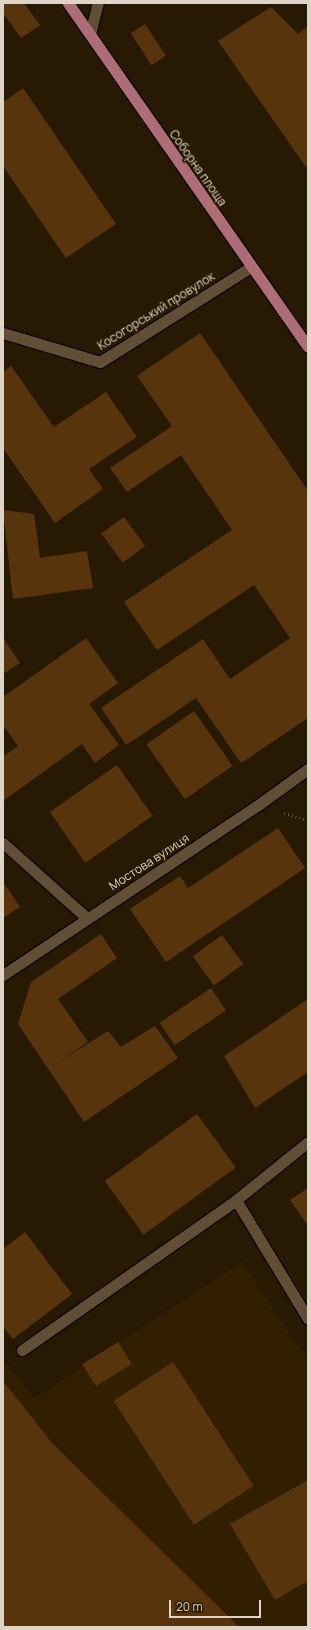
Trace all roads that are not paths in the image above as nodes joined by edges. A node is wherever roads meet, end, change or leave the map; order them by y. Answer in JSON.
{"nodes":[{"id":1,"x":68,"y":3,"type":"edge"},
{"id":2,"x":98,"y":3,"type":"edge"},
{"id":3,"x":90,"y":34,"type":"junction"},
{"id":4,"x":251,"y":267,"type":"junction"},
{"id":5,"x":3,"y":333,"type":"edge"},
{"id":6,"x":308,"y":347,"type":"edge"},
{"id":7,"x":308,"y":769,"type":"edge"},
{"id":8,"x":3,"y":843,"type":"edge"},
{"id":9,"x":87,"y":918,"type":"junction"},
{"id":10,"x":3,"y":975,"type":"edge"},
{"id":11,"x":308,"y":1142,"type":"edge"},
{"id":12,"x":236,"y":1200,"type":"junction"},
{"id":13,"x":308,"y":1319,"type":"edge"},
{"id":14,"x":22,"y":1350,"type":"dead end"}],
"edges":[{"from":1,"to":3,"type":"main road","name":"Соборна площа"},
{"from":2,"to":3,"type":"street"},
{"from":3,"to":4,"type":"main road","name":"Соборна площа"},
{"from":4,"to":5,"type":"street","name":"Косогорський провулок"},
{"from":4,"to":6,"type":"main road","name":"Соборна площа"},
{"from":7,"to":9,"type":"street","name":"Мостова вулиця"},
{"from":8,"to":9,"type":"street"},
{"from":9,"to":10,"type":"street","name":"Мостова вулиця"},
{"from":11,"to":12,"type":"street"},
{"from":12,"to":13,"type":"street"},
{"from":12,"to":14,"type":"street"}]}
